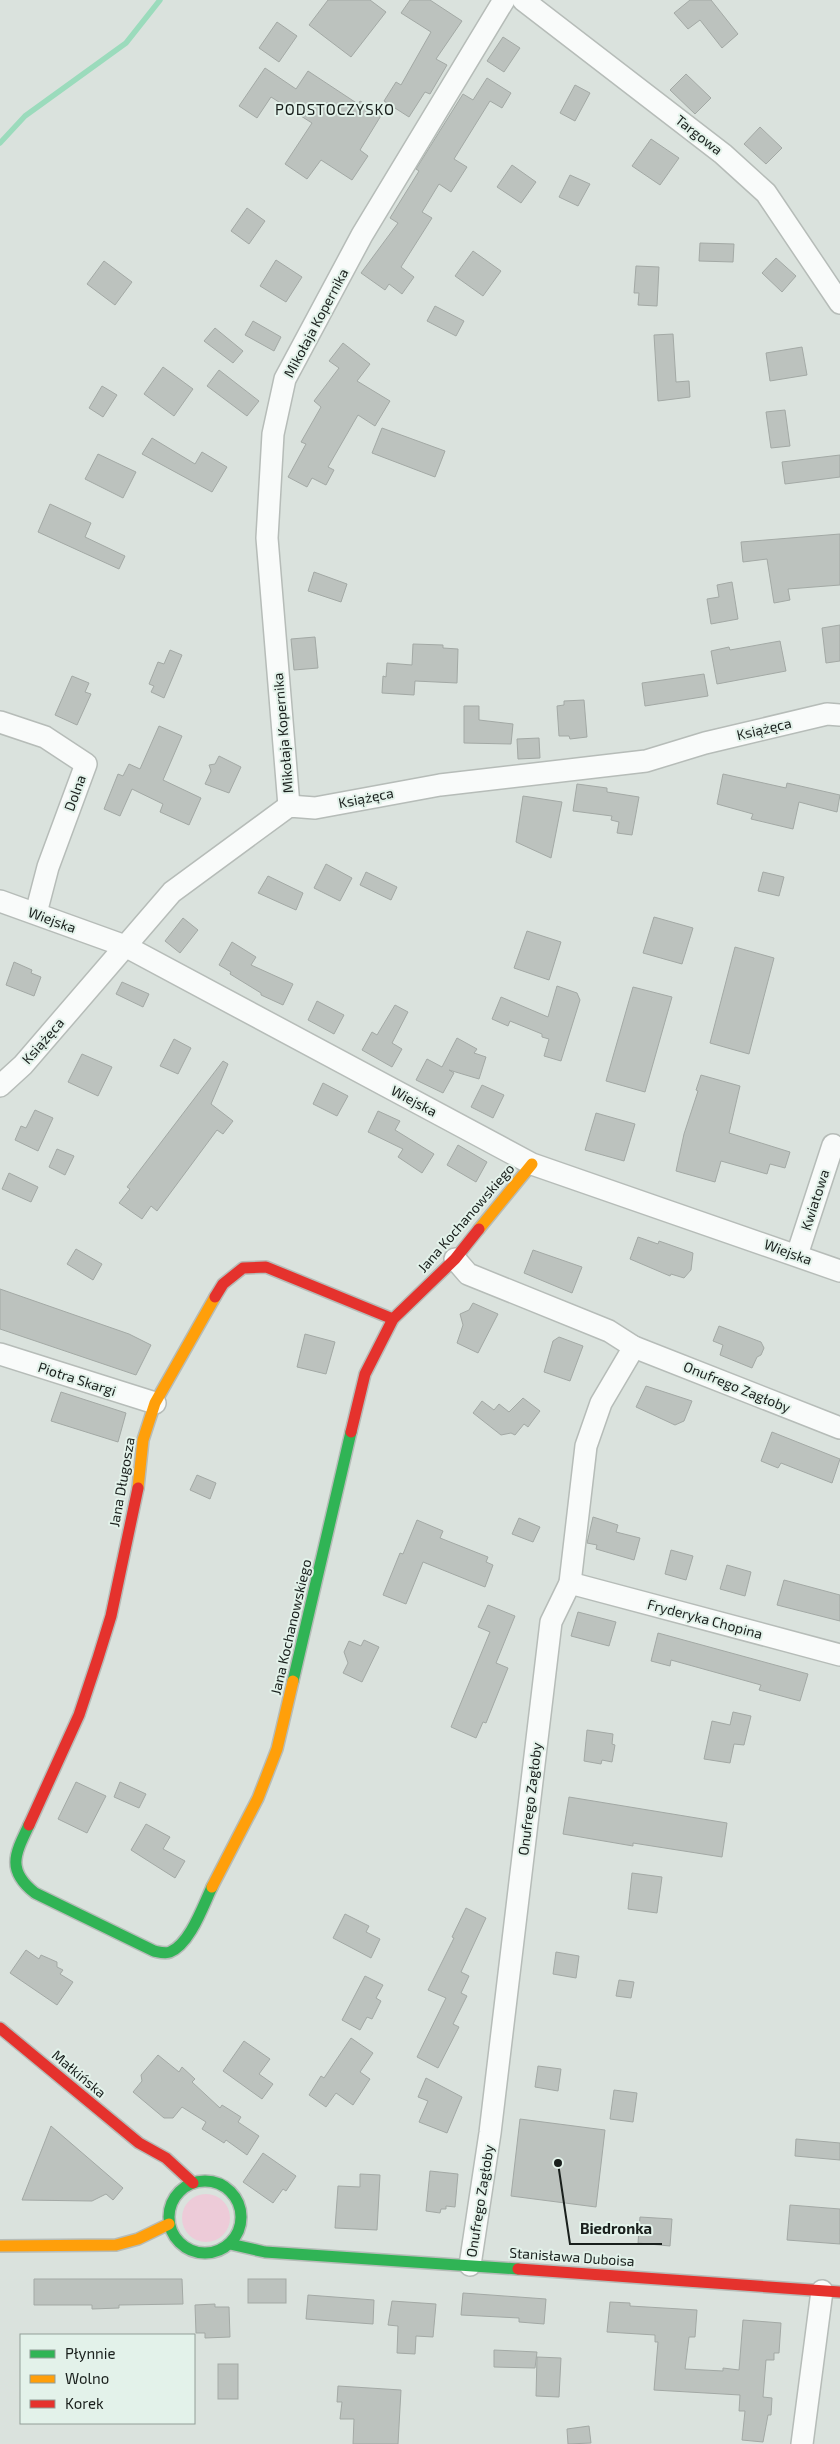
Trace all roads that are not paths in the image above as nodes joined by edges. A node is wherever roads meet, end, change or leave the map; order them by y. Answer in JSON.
{"nodes":[{"id":1,"x":504,"y":0,"type":"edge"},
{"id":2,"x":524,"y":0,"type":"edge"},
{"id":3,"x":840,"y":303,"type":"edge"},
{"id":4,"x":840,"y":715,"type":"edge"},
{"id":5,"x":0,"y":722,"type":"edge"},
{"id":6,"x":289,"y":806,"type":"junction"},
{"id":7,"x":0,"y":901,"type":"edge"},
{"id":8,"x":36,"y":914,"type":"junction"},
{"id":9,"x":124,"y":946,"type":"junction"},
{"id":10,"x":0,"y":1086,"type":"edge"},
{"id":11,"x":832,"y":1145,"type":"dead end"},
{"id":12,"x":532,"y":1164,"type":"junction"},
{"id":13,"x":797,"y":1255,"type":"junction"},
{"id":14,"x":455,"y":1259,"type":"junction"},
{"id":15,"x":840,"y":1271,"type":"edge"},
{"id":16,"x":393,"y":1319,"type":"junction"},
{"id":17,"x":634,"y":1347,"type":"junction"},
{"id":18,"x":0,"y":1354,"type":"edge"},
{"id":19,"x":155,"y":1403,"type":"junction"},
{"id":20,"x":840,"y":1428,"type":"edge"},
{"id":21,"x":570,"y":1583,"type":"junction"},
{"id":22,"x":840,"y":1655,"type":"edge"},
{"id":23,"x":14,"y":1869,"type":"joint"},
{"id":24,"x":0,"y":2028,"type":"edge"},
{"id":25,"x":139,"y":2143,"type":"junction"},
{"id":26,"x":149,"y":2160,"type":"dead end"},
{"id":27,"x":193,"y":2183,"type":"junction"},
{"id":28,"x":167,"y":2185,"type":"dead end"},
{"id":29,"x":175,"y":2197,"type":"junction"},
{"id":30,"x":170,"y":2224,"type":"junction"},
{"id":31,"x":279,"y":2241,"type":"dead end"},
{"id":32,"x":181,"y":2244,"type":"junction"},
{"id":33,"x":230,"y":2244,"type":"junction"},
{"id":34,"x":116,"y":2245,"type":"junction"},
{"id":35,"x":0,"y":2246,"type":"edge"},
{"id":36,"x":166,"y":2248,"type":"dead end"},
{"id":37,"x":139,"y":2252,"type":"dead end"},
{"id":38,"x":302,"y":2253,"type":"junction"},
{"id":39,"x":470,"y":2265,"type":"junction"},
{"id":40,"x":831,"y":2291,"type":"edge"},
{"id":41,"x":802,"y":2444,"type":"edge"}],
"edges":[{"from":1,"to":6,"type":"street","name":"Mikołaja Kopernika"},
{"from":2,"to":3,"type":"street","name":"Targowa"},
{"from":4,"to":6,"type":"street","name":"Książęca"},
{"from":5,"to":8,"type":"street","name":"Dolna"},
{"from":6,"to":9,"type":"street","name":"Książęca"},
{"from":7,"to":8,"type":"street","name":"Wiejska"},
{"from":8,"to":9,"type":"street","name":"Wiejska"},
{"from":9,"to":10,"type":"street","name":"Książęca"},
{"from":9,"to":12,"type":"street","name":"Wiejska"},
{"from":11,"to":13,"type":"street","name":"Kwiatowa"},
{"from":12,"to":13,"type":"street","name":"Wiejska"},
{"from":12,"to":14,"type":"street","name":"Jana Kochanowskiego"},
{"from":13,"to":15,"type":"street","name":"Wiejska"},
{"from":14,"to":16,"type":"street","name":"Jana Kochanowskiego"},
{"from":14,"to":17,"type":"street","name":"Onufrego Zagłoby"},
{"from":16,"to":19,"type":"street","name":"Jana Długosza"},
{"from":16,"to":23,"type":"street","name":"Jana Kochanowskiego"},
{"from":17,"to":20,"type":"street","name":"Onufrego Zagłoby"},
{"from":17,"to":21,"type":"street","name":"Onufrego Zagłoby"},
{"from":18,"to":19,"type":"street","name":"Piotra Skargi"},
{"from":19,"to":23,"type":"street","name":"Jana Długosza"},
{"from":21,"to":22,"type":"street","name":"Fryderyka Chopina"},
{"from":21,"to":39,"type":"street","name":"Onufrego Zagłoby"},
{"from":24,"to":25,"type":"street","name":"Małkińska"},
{"from":25,"to":26,"type":"street","name":"Małkińska"},
{"from":25,"to":27,"type":"street","name":"Małkińska"},
{"from":27,"to":29,"type":"street"},
{"from":27,"to":33,"type":"street"},
{"from":28,"to":29,"type":"street"},
{"from":29,"to":30,"type":"street"},
{"from":30,"to":32,"type":"street"},
{"from":30,"to":34,"type":"street"},
{"from":31,"to":38,"type":"street","name":"Stanisława Duboisa"},
{"from":32,"to":33,"type":"street"},
{"from":32,"to":36,"type":"street"},
{"from":33,"to":38,"type":"street","name":"Stanisława Duboisa"},
{"from":34,"to":35,"type":"street"},
{"from":34,"to":37,"type":"street"},
{"from":38,"to":39,"type":"street","name":"Stanisława Duboisa"},
{"from":39,"to":40,"type":"street","name":"Stanisława Duboisa"},
{"from":40,"to":41,"type":"street"}]}
